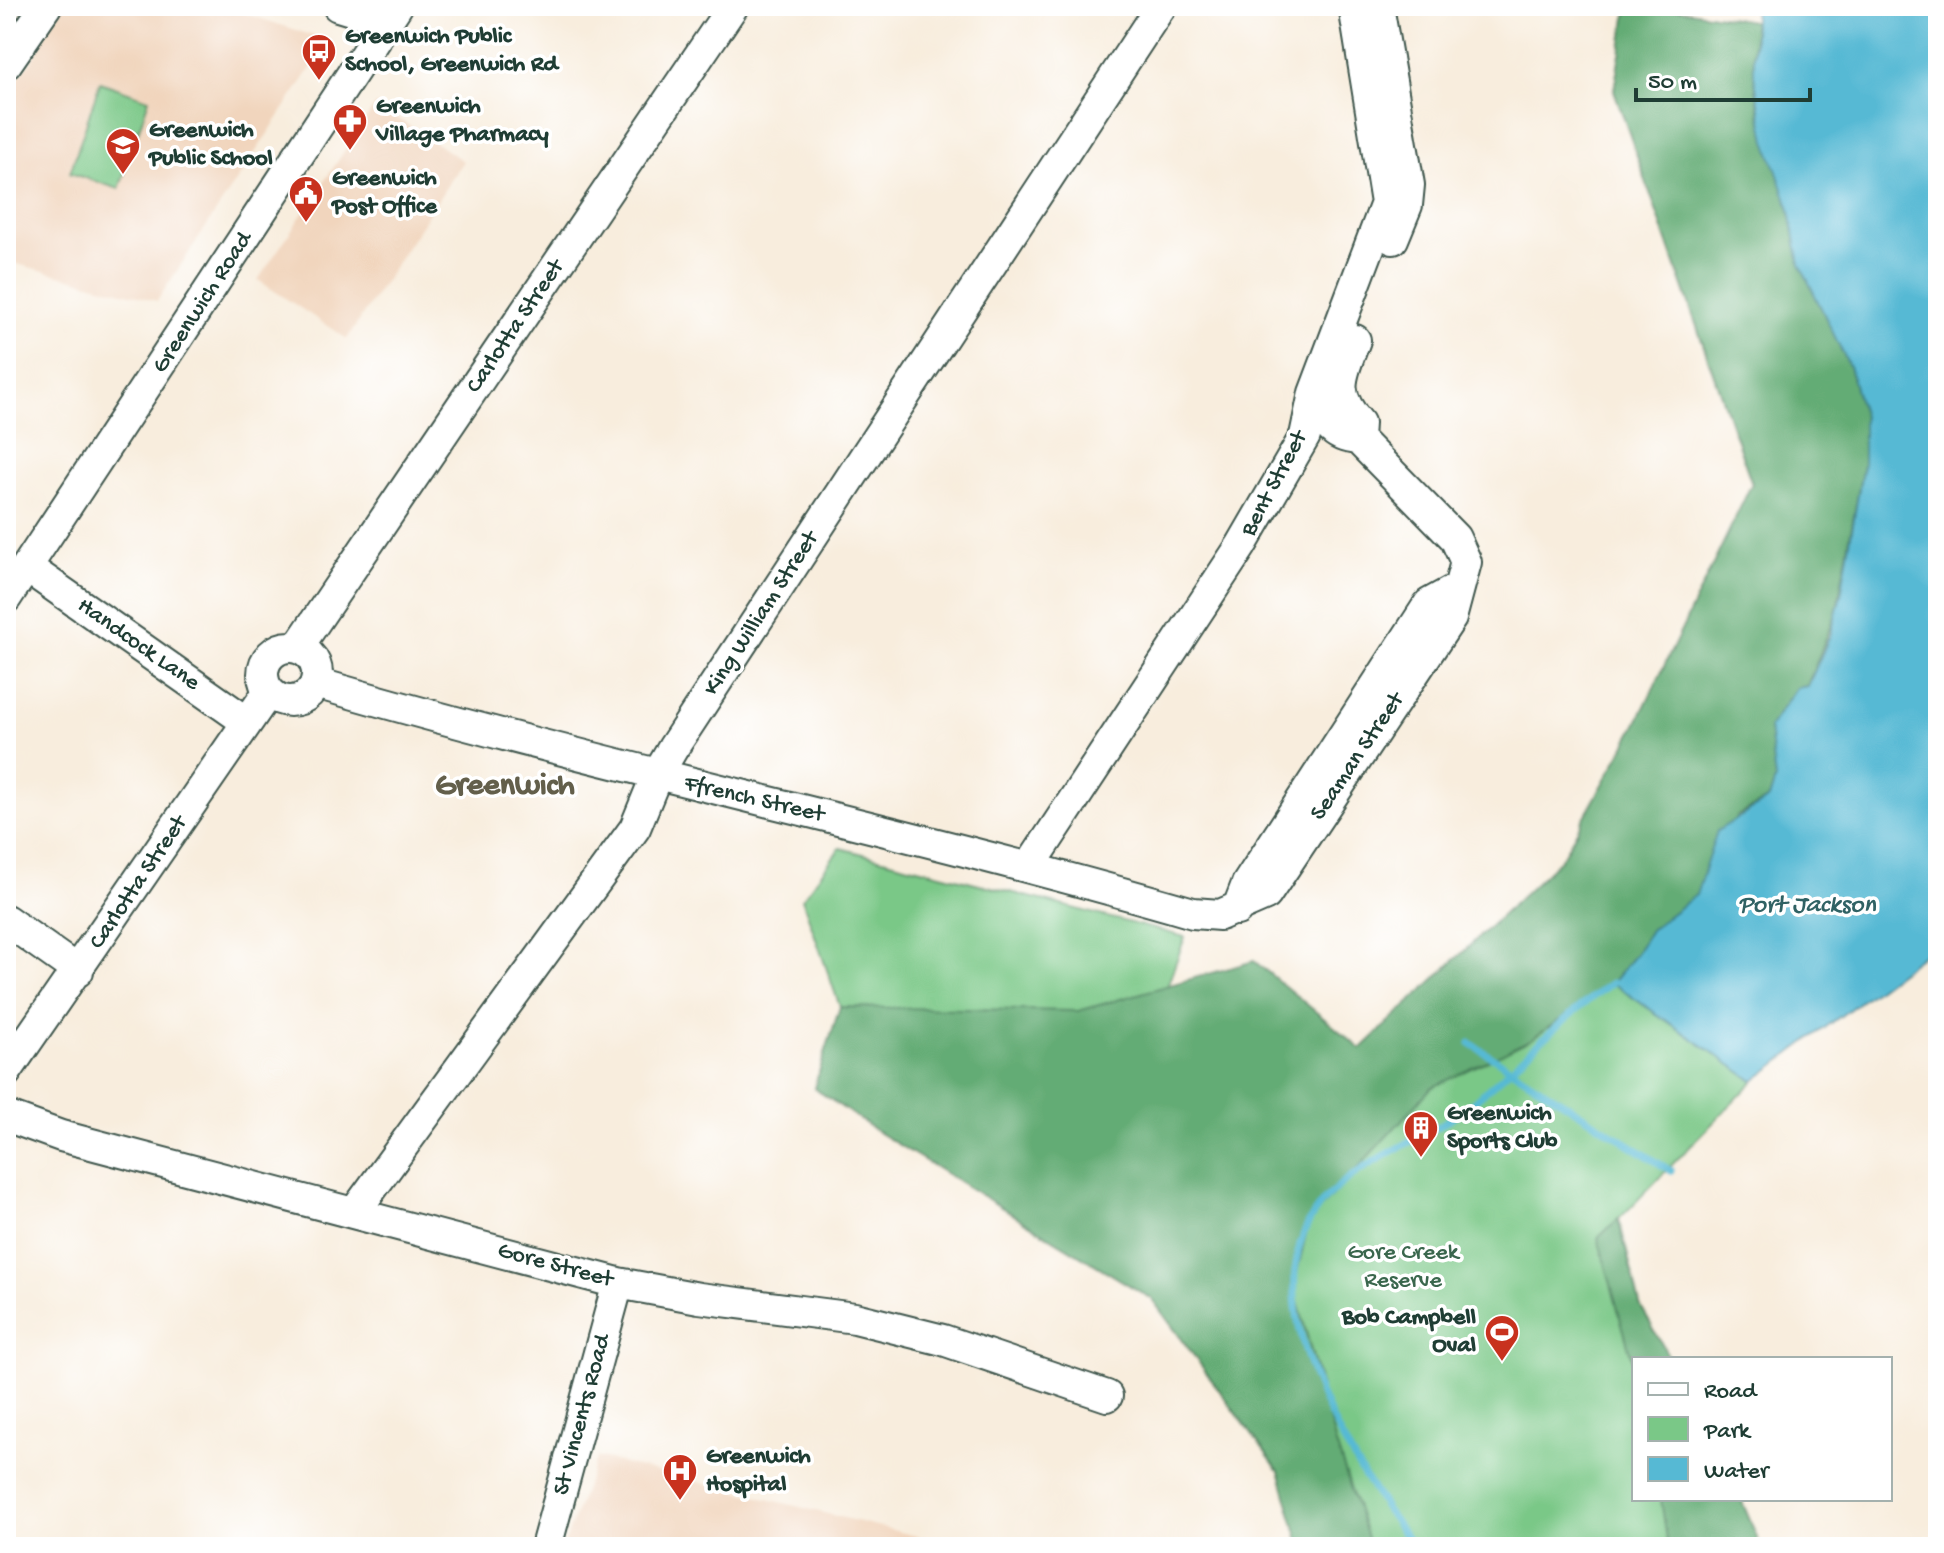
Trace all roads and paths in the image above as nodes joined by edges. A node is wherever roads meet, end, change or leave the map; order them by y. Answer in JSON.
{"nodes":[{"id":1,"x":46,"y":6,"type":"edge"},
{"id":2,"x":338,"y":6,"type":"edge"},
{"id":3,"x":733,"y":6,"type":"edge"},
{"id":4,"x":1161,"y":6,"type":"edge"},
{"id":5,"x":1354,"y":6,"type":"edge"},
{"id":6,"x":1378,"y":6,"type":"edge"},
{"id":7,"x":392,"y":14,"type":"edge"},
{"id":8,"x":6,"y":64,"type":"edge"},
{"id":9,"x":1314,"y":393,"type":"junction"},
{"id":10,"x":1358,"y":439,"type":"junction"},
{"id":11,"x":28,"y":568,"type":"junction"},
{"id":12,"x":6,"y":598,"type":"edge"},
{"id":13,"x":298,"y":647,"type":"junction"},
{"id":14,"x":316,"y":683,"type":"junction"},
{"id":15,"x":269,"y":691,"type":"junction"},
{"id":16,"x":247,"y":722,"type":"junction"},
{"id":17,"x":656,"y":777,"type":"junction"},
{"id":18,"x":1030,"y":866,"type":"junction"},
{"id":19,"x":1193,"y":913,"type":"joint"},
{"id":20,"x":6,"y":920,"type":"edge"},
{"id":21,"x":78,"y":971,"type":"junction"},
{"id":22,"x":6,"y":1072,"type":"edge"},
{"id":23,"x":6,"y":1116,"type":"edge"},
{"id":24,"x":354,"y":1213,"type":"junction"},
{"id":25,"x":618,"y":1283,"type":"junction"},
{"id":26,"x":1107,"y":1396,"type":"dead end"},
{"id":27,"x":546,"y":1547,"type":"edge"}],
"edges":[{"from":1,"to":8,"type":"street"},
{"from":2,"to":7,"type":"street"},
{"from":3,"to":13,"type":"street","name":"Carlotta Street"},
{"from":4,"to":17,"type":"street","name":"King William Street"},
{"from":5,"to":9,"type":"street","name":"Bent Street"},
{"from":6,"to":10,"type":"street"},
{"from":7,"to":11,"type":"street","name":"Greenwich Road"},
{"from":9,"to":10,"type":"street","name":"Seaman Street"},
{"from":9,"to":18,"type":"street","name":"Bent Street"},
{"from":10,"to":19,"type":"street","name":"Seaman Street"},
{"from":11,"to":12,"type":"street","name":"Greenwich Road"},
{"from":11,"to":16,"type":"street","name":"Handcock Lane"},
{"from":13,"to":14,"type":"street"},
{"from":13,"to":15,"type":"street"},
{"from":14,"to":15,"type":"street"},
{"from":14,"to":17,"type":"street","name":"Ffrench Street"},
{"from":15,"to":16,"type":"street","name":"Carlotta Street"},
{"from":16,"to":21,"type":"street","name":"Carlotta Street"},
{"from":17,"to":18,"type":"street","name":"Ffrench Street"},
{"from":17,"to":24,"type":"street","name":"King William Street"},
{"from":18,"to":19,"type":"street","name":"Ffrench Street"},
{"from":20,"to":21,"type":"street"},
{"from":21,"to":22,"type":"street","name":"Carlotta Street"},
{"from":23,"to":24,"type":"street","name":"Gore Street"},
{"from":24,"to":25,"type":"street","name":"Gore Street"},
{"from":25,"to":26,"type":"street","name":"Gore Street"},
{"from":25,"to":27,"type":"street","name":"St Vincents Road"}]}
